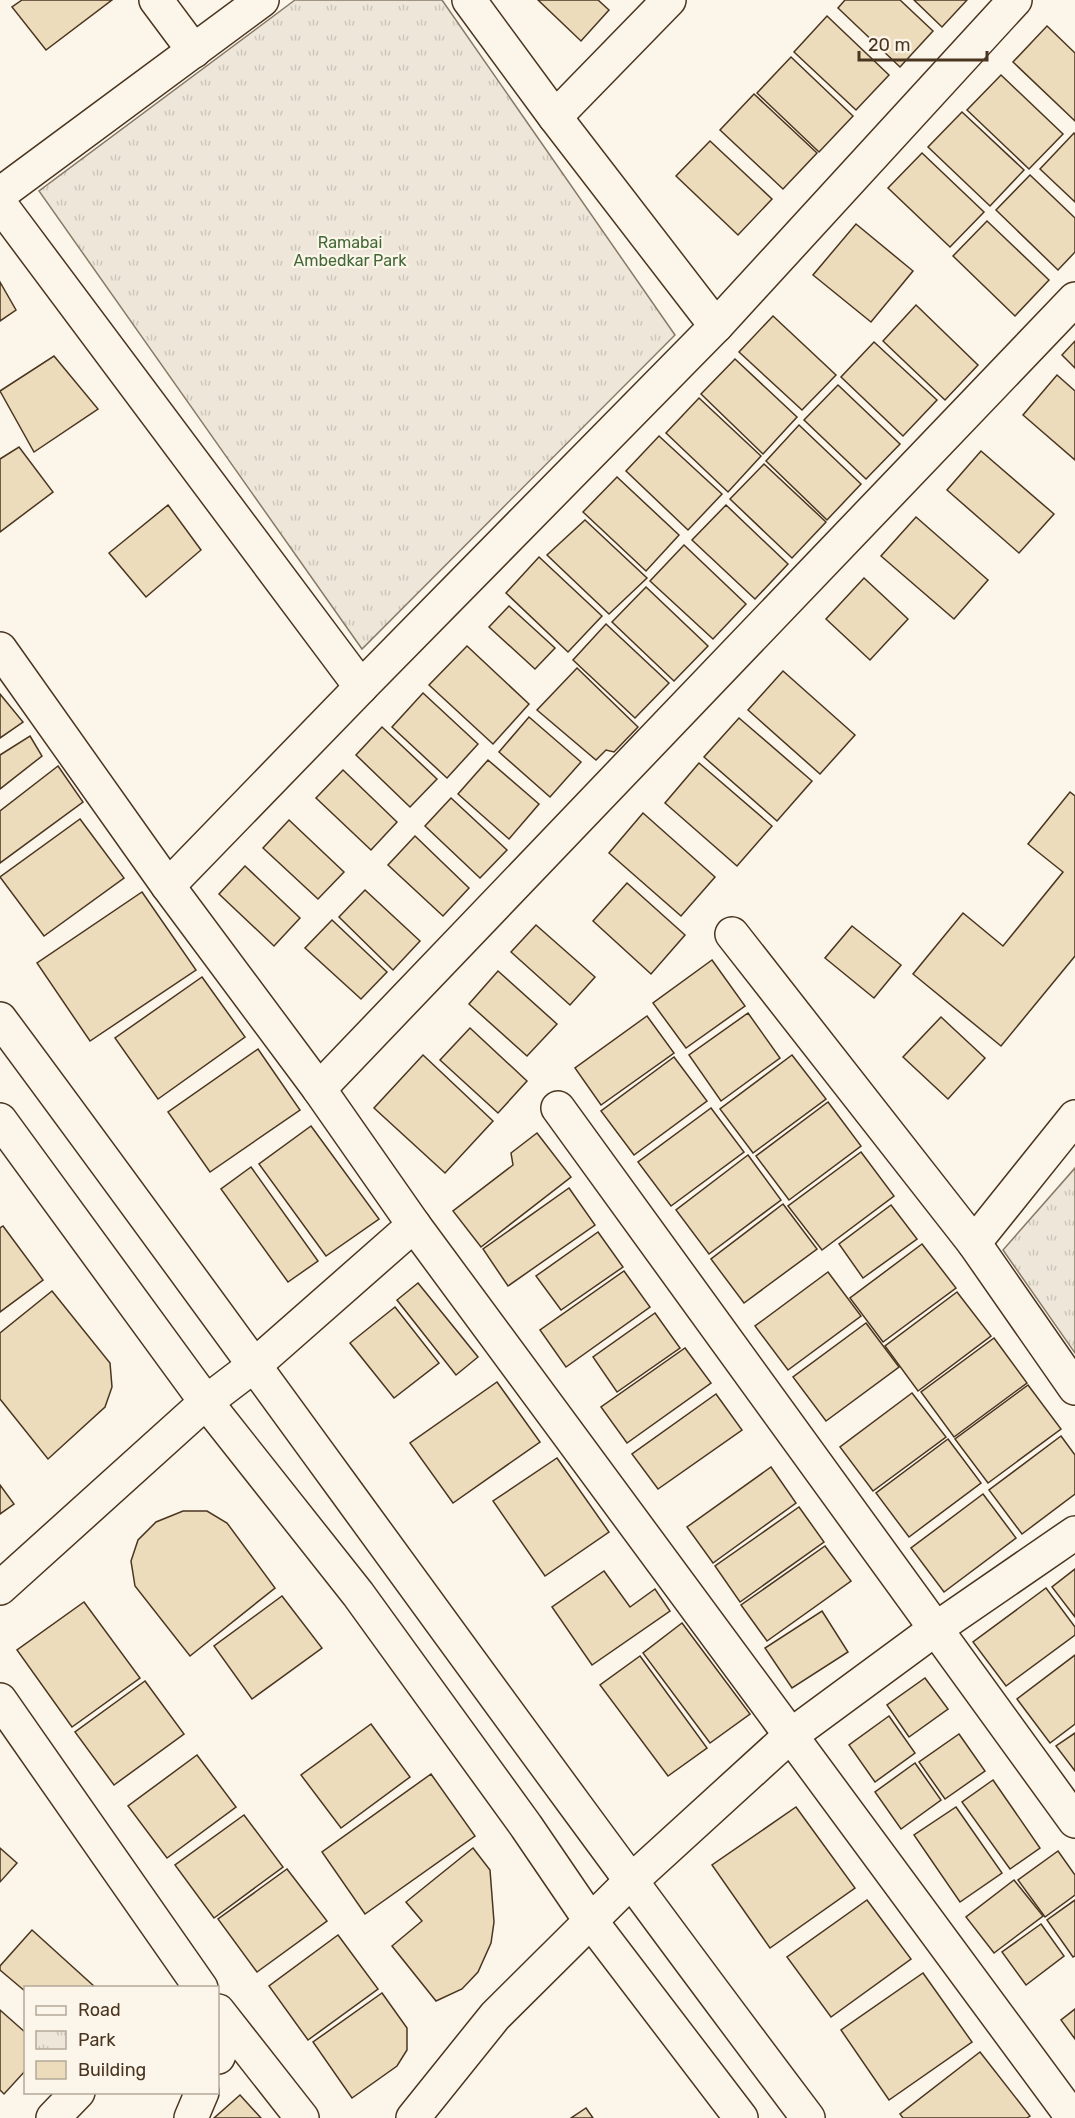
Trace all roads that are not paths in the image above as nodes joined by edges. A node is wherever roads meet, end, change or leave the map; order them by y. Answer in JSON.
{"nodes":[{"id":1,"x":156,"y":0,"type":"edge"},
{"id":2,"x":262,"y":0,"type":"edge"},
{"id":3,"x":469,"y":0,"type":"edge"},
{"id":4,"x":669,"y":0,"type":"edge"},
{"id":5,"x":1015,"y":0,"type":"edge"},
{"id":6,"x":194,"y":51,"type":"junction"},
{"id":7,"x":555,"y":117,"type":"junction"},
{"id":8,"x":0,"y":194,"type":"edge"},
{"id":9,"x":0,"y":204,"type":"edge"},
{"id":10,"x":1075,"y":299,"type":"edge"},
{"id":11,"x":716,"y":326,"type":"junction"},
{"id":12,"x":0,"y":649,"type":"edge"},
{"id":13,"x":362,"y":687,"type":"junction"},
{"id":14,"x":168,"y":886,"type":"junction"},
{"id":15,"x":732,"y":934,"type":"dead end"},
{"id":16,"x":0,"y":1019,"type":"edge"},
{"id":17,"x":319,"y":1089,"type":"junction"},
{"id":18,"x":558,"y":1108,"type":"dead end"},
{"id":19,"x":1075,"y":1117,"type":"edge"},
{"id":20,"x":0,"y":1120,"type":"edge"},
{"id":21,"x":414,"y":1225,"type":"junction"},
{"id":22,"x":974,"y":1243,"type":"junction"},
{"id":23,"x":256,"y":1364,"type":"junction"},
{"id":24,"x":1075,"y":1388,"type":"edge"},
{"id":25,"x":206,"y":1402,"type":"junction"},
{"id":26,"x":1075,"y":1533,"type":"edge"},
{"id":27,"x":0,"y":1588,"type":"edge"},
{"id":28,"x":934,"y":1630,"type":"junction"},
{"id":29,"x":0,"y":1700,"type":"edge"},
{"id":30,"x":790,"y":1736,"type":"junction"},
{"id":31,"x":1075,"y":1821,"type":"edge"},
{"id":32,"x":630,"y":1882,"type":"junction"},
{"id":33,"x":590,"y":1920,"type":"junction"},
{"id":34,"x":191,"y":1983,"type":"edge"},
{"id":35,"x":222,"y":2032,"type":"edge"},
{"id":36,"x":76,"y":2094,"type":"edge"},
{"id":37,"x":201,"y":2094,"type":"edge"},
{"id":38,"x":53,"y":2118,"type":"edge"},
{"id":39,"x":191,"y":2118,"type":"edge"},
{"id":40,"x":302,"y":2118,"type":"edge"},
{"id":41,"x":413,"y":2118,"type":"edge"},
{"id":42,"x":741,"y":2118,"type":"edge"},
{"id":43,"x":808,"y":2118,"type":"edge"},
{"id":44,"x":1072,"y":2118,"type":"edge"}],
"edges":[{"from":1,"to":6,"type":"street"},
{"from":2,"to":6,"type":"street"},
{"from":3,"to":7,"type":"street"},
{"from":4,"to":7,"type":"street"},
{"from":5,"to":11,"type":"street"},
{"from":6,"to":8,"type":"street"},
{"from":7,"to":11,"type":"street"},
{"from":9,"to":13,"type":"street"},
{"from":10,"to":17,"type":"street"},
{"from":11,"to":13,"type":"street"},
{"from":12,"to":14,"type":"street"},
{"from":13,"to":14,"type":"street"},
{"from":14,"to":17,"type":"street"},
{"from":15,"to":22,"type":"street"},
{"from":16,"to":23,"type":"street"},
{"from":17,"to":21,"type":"street"},
{"from":18,"to":28,"type":"street"},
{"from":19,"to":22,"type":"street"},
{"from":20,"to":25,"type":"street"},
{"from":21,"to":23,"type":"street"},
{"from":21,"to":30,"type":"street"},
{"from":22,"to":24,"type":"street"},
{"from":23,"to":25,"type":"street"},
{"from":23,"to":32,"type":"street"},
{"from":25,"to":27,"type":"street"},
{"from":25,"to":33,"type":"street"},
{"from":26,"to":28,"type":"street"},
{"from":28,"to":30,"type":"street"},
{"from":28,"to":31,"type":"street"},
{"from":29,"to":34,"type":"street"},
{"from":30,"to":32,"type":"street"},
{"from":30,"to":44,"type":"street"},
{"from":32,"to":33,"type":"street"},
{"from":32,"to":43,"type":"street"},
{"from":33,"to":41,"type":"street"},
{"from":33,"to":42,"type":"street"},
{"from":35,"to":40,"type":"street"},
{"from":36,"to":38,"type":"street"},
{"from":37,"to":39,"type":"street"}]}
